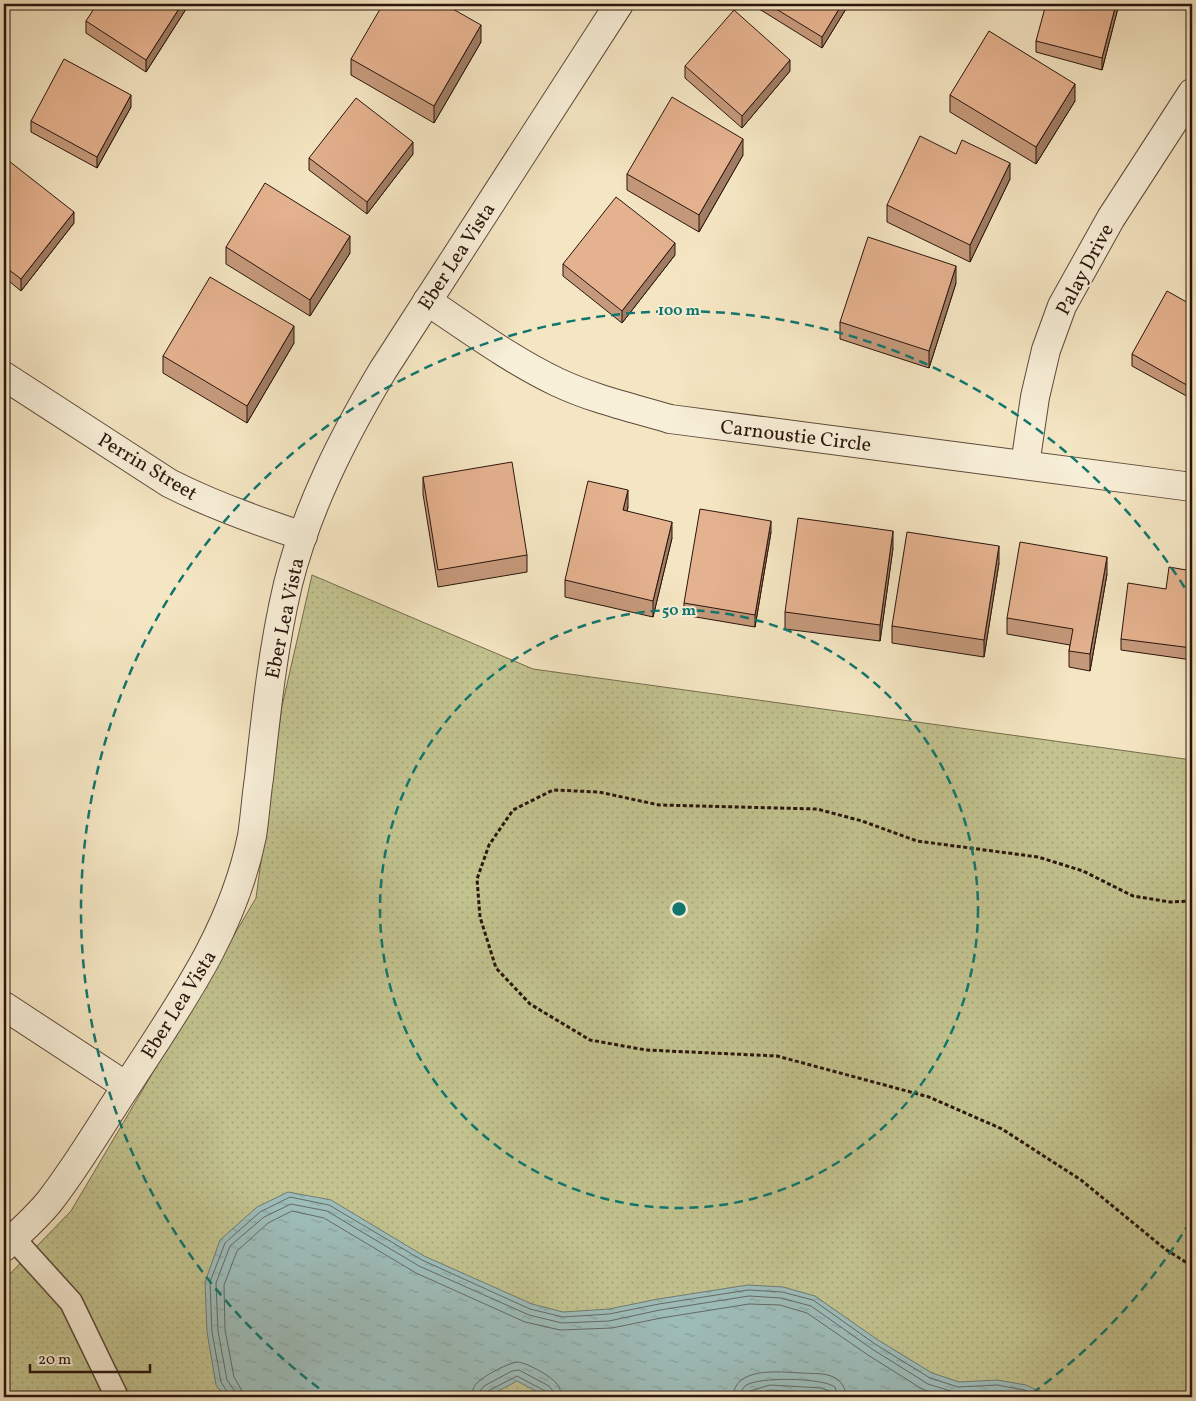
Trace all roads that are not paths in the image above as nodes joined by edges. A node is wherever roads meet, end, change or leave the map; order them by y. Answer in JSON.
{"nodes":[{"id":1,"x":619,"y":4,"type":"edge"},
{"id":2,"x":1192,"y":93,"type":"edge"},
{"id":3,"x":427,"y":301,"type":"junction"},
{"id":4,"x":4,"y":376,"type":"edge"},
{"id":5,"x":1025,"y":465,"type":"junction"},
{"id":6,"x":1192,"y":487,"type":"edge"},
{"id":7,"x":303,"y":536,"type":"junction"},
{"id":8,"x":4,"y":1006,"type":"edge"},
{"id":9,"x":126,"y":1086,"type":"junction"},
{"id":10,"x":9,"y":1242,"type":"edge"},
{"id":11,"x":117,"y":1397,"type":"edge"}],
"edges":[{"from":1,"to":3,"type":"street","name":"Eber Lea Vista"},
{"from":2,"to":5,"type":"street","name":"Palay Drive"},
{"from":3,"to":5,"type":"street","name":"Carnoustie Circle"},
{"from":3,"to":7,"type":"street","name":"Eber Lea Vista"},
{"from":4,"to":7,"type":"street","name":"Perrin Street"},
{"from":5,"to":6,"type":"street","name":"Carnoustie Circle"},
{"from":7,"to":9,"type":"street","name":"Eber Lea Vista"},
{"from":8,"to":9,"type":"street"},
{"from":9,"to":10,"type":"street","name":"Eber Lea Vista"},
{"from":10,"to":11,"type":"lane"}]}
